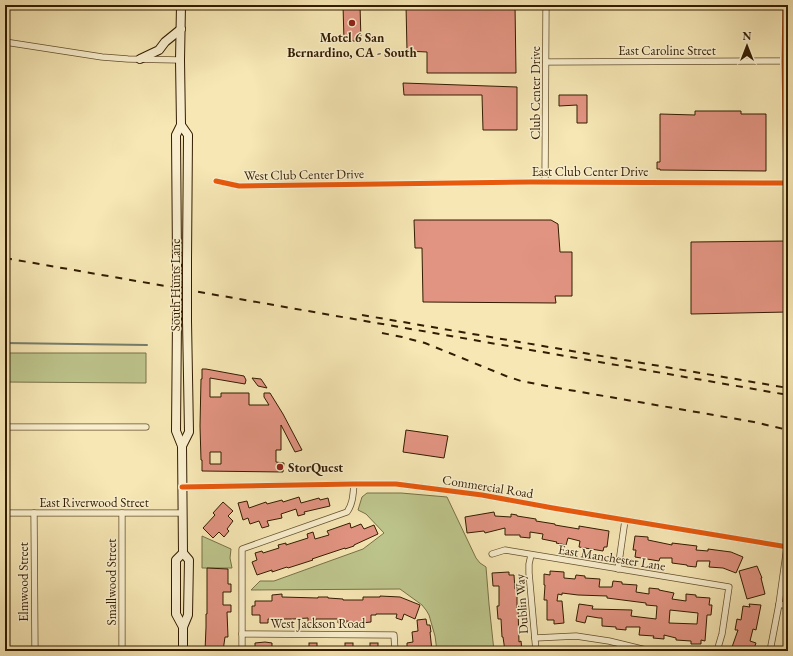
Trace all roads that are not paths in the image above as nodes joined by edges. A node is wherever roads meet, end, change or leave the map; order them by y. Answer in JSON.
{"nodes":[{"id":1,"x":181,"y":5,"type":"edge"},
{"id":2,"x":546,"y":5,"type":"edge"},
{"id":3,"x":785,"y":5,"type":"edge"},
{"id":4,"x":181,"y":29,"type":"junction"},
{"id":5,"x":5,"y":42,"type":"edge"},
{"id":6,"x":140,"y":59,"type":"junction"},
{"id":7,"x":180,"y":60,"type":"junction"},
{"id":8,"x":786,"y":61,"type":"edge"},
{"id":9,"x":546,"y":62,"type":"junction"},
{"id":10,"x":181,"y":124,"type":"junction"},
{"id":11,"x":216,"y":181,"type":"dead end"},
{"id":12,"x":545,"y":182,"type":"junction"},
{"id":13,"x":393,"y":183,"type":"joint"},
{"id":14,"x":5,"y":427,"type":"edge"},
{"id":15,"x":146,"y":427,"type":"dead end"},
{"id":16,"x":182,"y":446,"type":"junction"},
{"id":17,"x":354,"y":484,"type":"junction"},
{"id":18,"x":182,"y":487,"type":"junction"},
{"id":19,"x":5,"y":513,"type":"edge"},
{"id":20,"x":34,"y":513,"type":"junction"},
{"id":21,"x":122,"y":513,"type":"junction"},
{"id":22,"x":183,"y":513,"type":"junction"},
{"id":23,"x":626,"y":520,"type":"junction"},
{"id":24,"x":788,"y":547,"type":"edge"},
{"id":25,"x":183,"y":553,"type":"junction"},
{"id":26,"x":492,"y":554,"type":"dead end"},
{"id":27,"x":531,"y":554,"type":"junction"},
{"id":28,"x":618,"y":569,"type":"junction"},
{"id":29,"x":779,"y":604,"type":"junction"},
{"id":30,"x":788,"y":606,"type":"edge"},
{"id":31,"x":183,"y":627,"type":"junction"},
{"id":32,"x":242,"y":634,"type":"junction"},
{"id":33,"x":535,"y":638,"type":"junction"},
{"id":34,"x":34,"y":651,"type":"edge"},
{"id":35,"x":122,"y":651,"type":"edge"},
{"id":36,"x":183,"y":651,"type":"edge"},
{"id":37,"x":242,"y":651,"type":"edge"},
{"id":38,"x":395,"y":651,"type":"edge"},
{"id":39,"x":536,"y":651,"type":"edge"},
{"id":40,"x":650,"y":651,"type":"edge"},
{"id":41,"x":717,"y":651,"type":"edge"},
{"id":42,"x":770,"y":651,"type":"edge"}],
"edges":[{"from":1,"to":4,"type":"main road","name":"South Hunts Lane"},
{"from":2,"to":9,"type":"street","name":"Club Center Drive"},
{"from":3,"to":8,"type":"street"},
{"from":4,"to":6,"type":"main road"},
{"from":4,"to":7,"type":"main road","name":"South Hunts Lane"},
{"from":5,"to":6,"type":"street"},
{"from":6,"to":7,"type":"street"},
{"from":7,"to":10,"type":"main road","name":"South Hunts Lane"},
{"from":8,"to":9,"type":"street","name":"East Caroline Street"},
{"from":8,"to":12,"type":"street","name":"East Club Center Drive"},
{"from":9,"to":12,"type":"street","name":"Club Center Drive"},
{"from":10,"to":16,"type":"main road","name":"South Hunts Lane","bridge":true},
{"from":10,"to":16,"type":"main road","name":"South Hunts Lane","bridge":true},
{"from":11,"to":13,"type":"street","name":"West Club Center Drive"},
{"from":12,"to":13,"type":"street","name":"East Club Center Drive"},
{"from":14,"to":15,"type":"street"},
{"from":16,"to":18,"type":"main road","name":"South Hunts Lane"},
{"from":17,"to":18,"type":"street","name":"Commercial Road"},
{"from":17,"to":23,"type":"street","name":"Commercial Road"},
{"from":17,"to":32,"type":"street"},
{"from":18,"to":22,"type":"main road","name":"South Hunts Lane"},
{"from":19,"to":20,"type":"street","name":"East Riverwood Street"},
{"from":20,"to":21,"type":"street","name":"East Riverwood Street"},
{"from":20,"to":34,"type":"street","name":"Elmwood Street"},
{"from":21,"to":22,"type":"street","name":"East Riverwood Street"},
{"from":21,"to":35,"type":"street","name":"Smallwood Street"},
{"from":22,"to":25,"type":"main road","name":"South Hunts Lane"},
{"from":23,"to":24,"type":"street","name":"Commercial Road"},
{"from":23,"to":28,"type":"street"},
{"from":24,"to":29,"type":"street"},
{"from":25,"to":31,"type":"main road","name":"South Hunts Lane"},
{"from":25,"to":31,"type":"main road","name":"South Hunts Lane"},
{"from":26,"to":27,"type":"street","name":"East Manchester Lane"},
{"from":27,"to":28,"type":"street","name":"East Manchester Lane"},
{"from":27,"to":33,"type":"street","name":"Dublin Way"},
{"from":28,"to":41,"type":"street","name":"East Manchester Lane"},
{"from":29,"to":30,"type":"street"},
{"from":29,"to":42,"type":"street"},
{"from":31,"to":36,"type":"main road","name":"South Hunts Lane"},
{"from":32,"to":37,"type":"street"},
{"from":32,"to":38,"type":"street","name":"West Jackson Road"},
{"from":33,"to":39,"type":"street","name":"Dublin Way"},
{"from":33,"to":40,"type":"street"}]}
